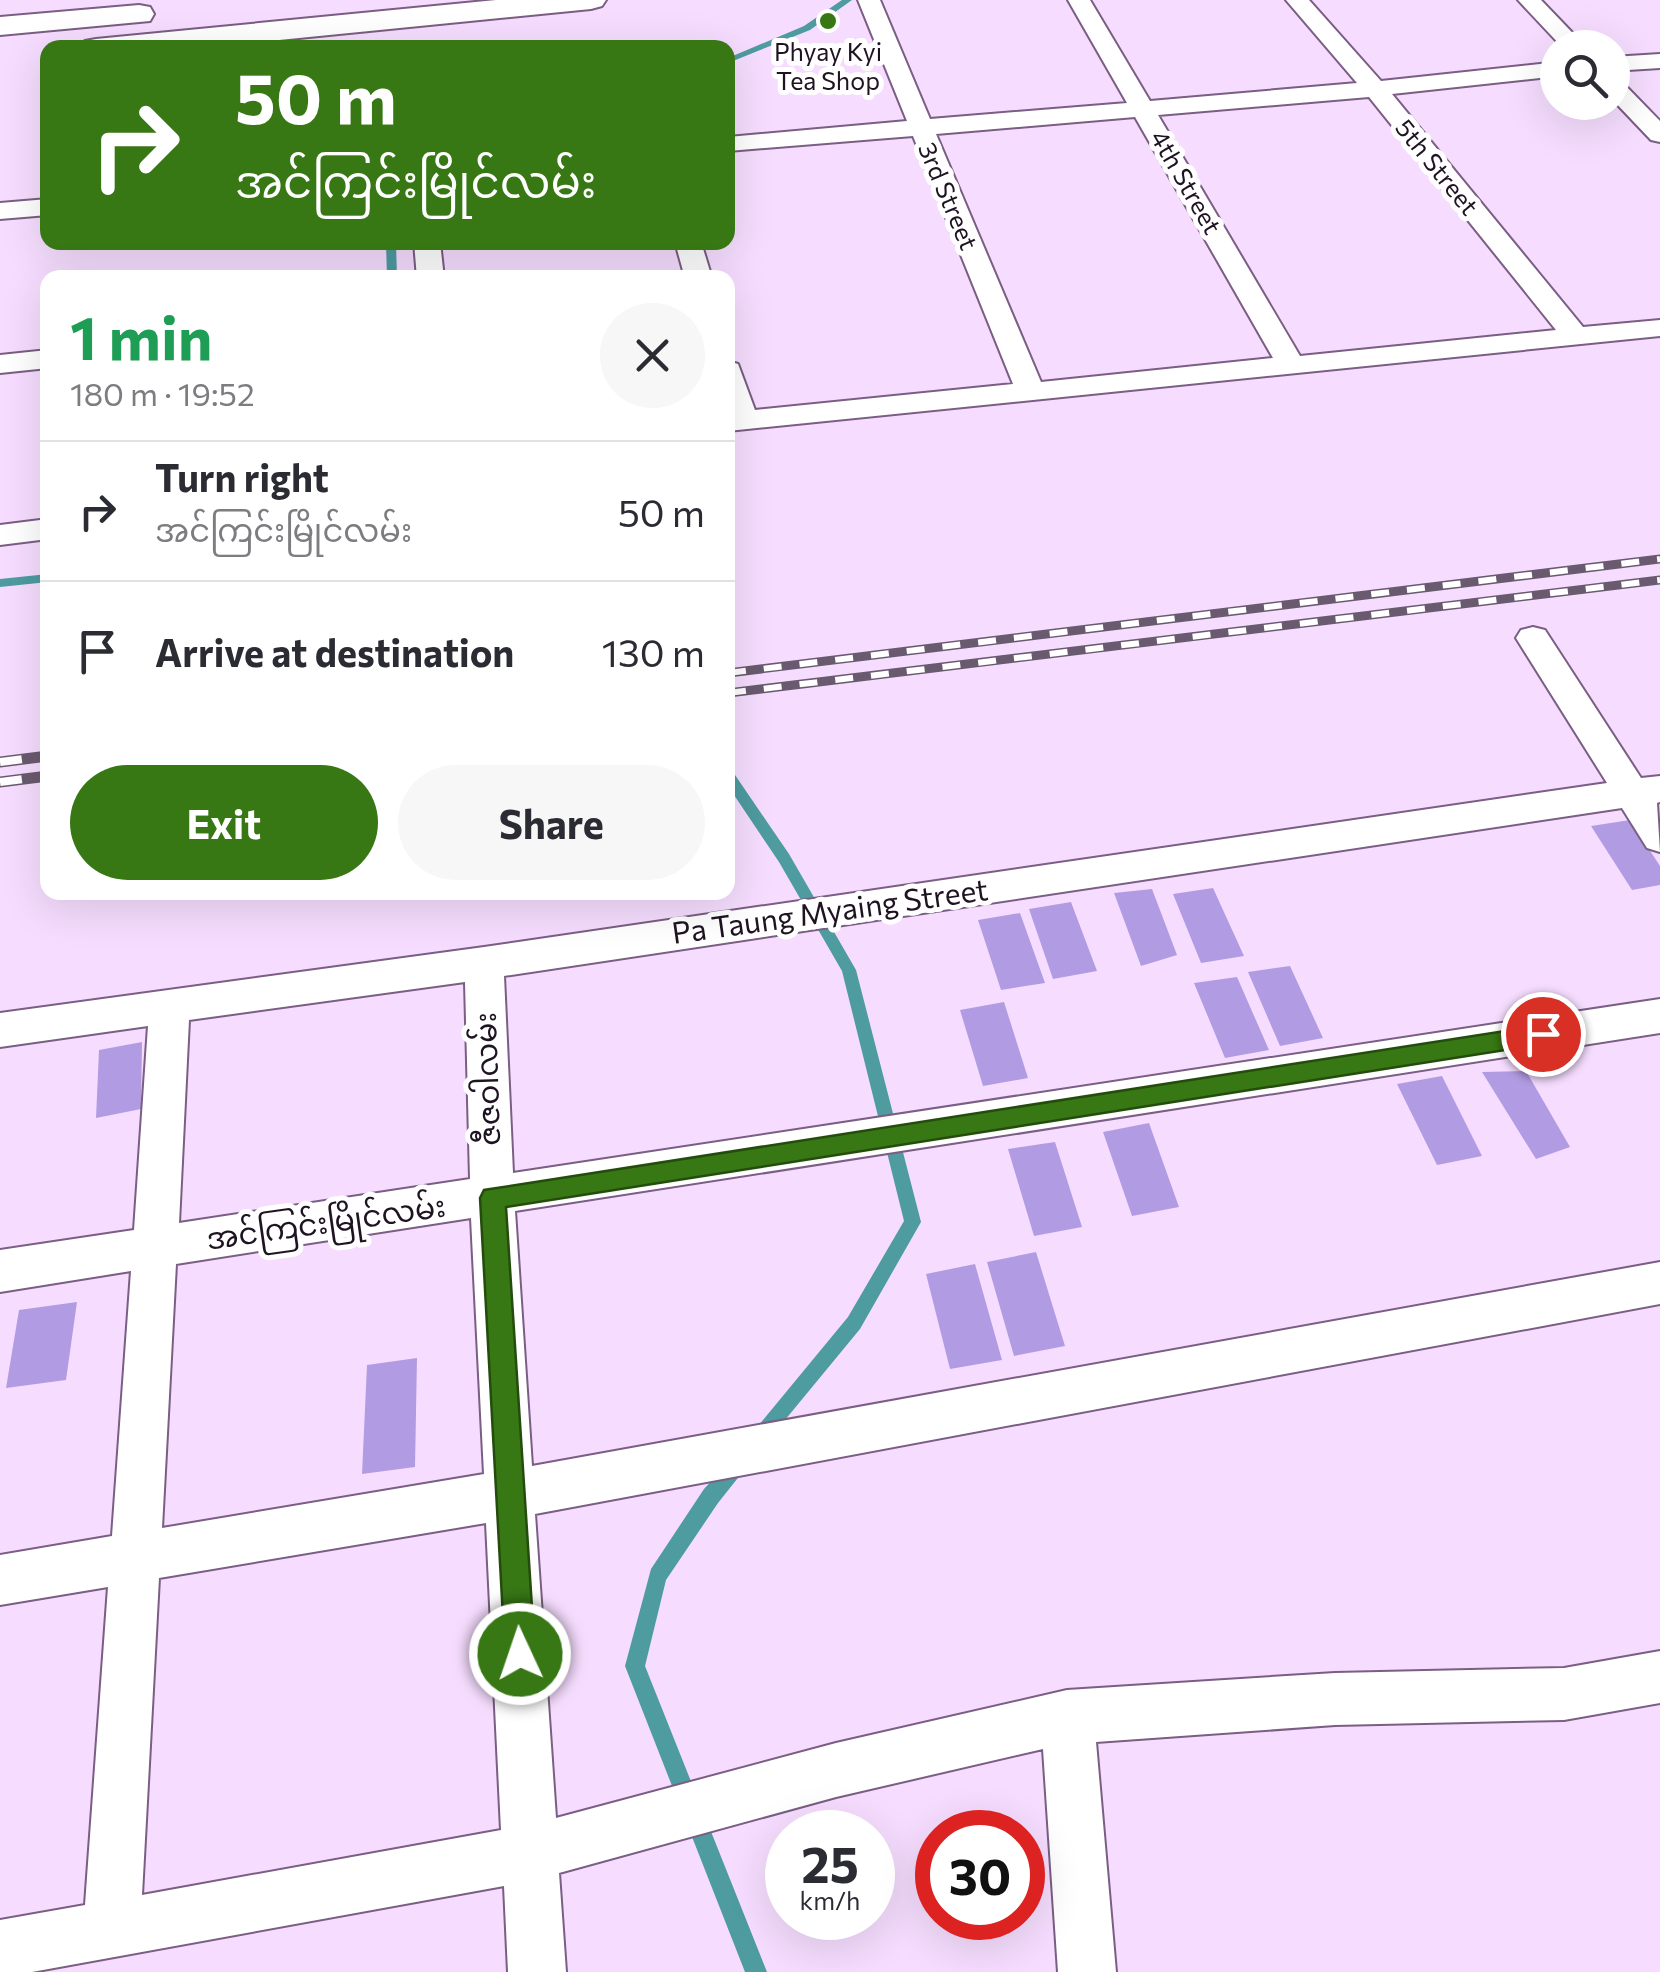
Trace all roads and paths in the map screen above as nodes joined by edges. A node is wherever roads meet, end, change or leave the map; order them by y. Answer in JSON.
{"nodes":[{"id":1,"x":282,"y":0,"type":"edge"},
{"id":2,"x":591,"y":0,"type":"edge"},
{"id":3,"x":869,"y":0,"type":"edge"},
{"id":4,"x":1079,"y":0,"type":"edge"},
{"id":5,"x":1297,"y":0,"type":"edge"},
{"id":6,"x":1529,"y":0,"type":"edge"},
{"id":7,"x":0,"y":26,"type":"edge"},
{"id":8,"x":1558,"y":30,"type":"edge"},
{"id":9,"x":178,"y":40,"type":"edge"},
{"id":10,"x":40,"y":53,"type":"edge"},
{"id":11,"x":0,"y":56,"type":"edge"},
{"id":12,"x":1660,"y":61,"type":"edge"},
{"id":13,"x":1630,"y":63,"type":"edge"},
{"id":14,"x":1540,"y":72,"type":"edge"},
{"id":15,"x":1375,"y":89,"type":"junction"},
{"id":16,"x":1630,"y":104,"type":"edge"},
{"id":17,"x":1145,"y":110,"type":"junction"},
{"id":18,"x":920,"y":127,"type":"junction"},
{"id":19,"x":1660,"y":135,"type":"edge"},
{"id":20,"x":735,"y":143,"type":"edge"},
{"id":21,"x":40,"y":207,"type":"edge"},
{"id":22,"x":0,"y":211,"type":"edge"},
{"id":23,"x":1660,"y":328,"type":"edge"},
{"id":24,"x":1575,"y":336,"type":"junction"},
{"id":25,"x":40,"y":360,"type":"edge"},
{"id":26,"x":0,"y":364,"type":"edge"},
{"id":27,"x":1291,"y":364,"type":"junction"},
{"id":28,"x":1030,"y":391,"type":"junction"},
{"id":29,"x":735,"y":421,"type":"edge"},
{"id":30,"x":40,"y":531,"type":"edge"},
{"id":31,"x":0,"y":534,"type":"edge"},
{"id":32,"x":1533,"y":638,"type":"dead end"},
{"id":33,"x":1646,"y":790,"type":"edge"},
{"id":34,"x":1660,"y":838,"type":"edge"},
{"id":35,"x":484,"y":964,"type":"junction"},
{"id":36,"x":170,"y":1007,"type":"junction"},
{"id":37,"x":1660,"y":1016,"type":"edge"},
{"id":38,"x":0,"y":1030,"type":"edge"},
{"id":39,"x":492,"y":1198,"type":"junction"},
{"id":40,"x":155,"y":1248,"type":"junction"},
{"id":41,"x":0,"y":1271,"type":"edge"},
{"id":42,"x":1660,"y":1283,"type":"edge"},
{"id":43,"x":512,"y":1494,"type":"junction"},
{"id":44,"x":136,"y":1557,"type":"junction"},
{"id":45,"x":0,"y":1580,"type":"edge"},
{"id":46,"x":1660,"y":1677,"type":"edge"},
{"id":47,"x":1067,"y":1717,"type":"junction"},
{"id":48,"x":530,"y":1853,"type":"junction"},
{"id":49,"x":112,"y":1928,"type":"junction"},
{"id":50,"x":0,"y":1949,"type":"edge"},
{"id":51,"x":537,"y":1972,"type":"edge"},
{"id":52,"x":1087,"y":1972,"type":"edge"}],
"edges":[{"from":1,"to":7,"type":"main road"},
{"from":2,"to":9,"type":"main road"},
{"from":3,"to":18,"type":"street","name":"3rd Street"},
{"from":4,"to":17,"type":"street","name":"4th Street"},
{"from":5,"to":15,"type":"street","name":"5th Street"},
{"from":6,"to":8,"type":"street"},
{"from":10,"to":11,"type":"main road"},
{"from":12,"to":13,"type":"street"},
{"from":14,"to":15,"type":"street"},
{"from":15,"to":17,"type":"street"},
{"from":15,"to":24,"type":"street","name":"5th Street"},
{"from":16,"to":19,"type":"street"},
{"from":17,"to":18,"type":"street"},
{"from":17,"to":27,"type":"street","name":"4th Street"},
{"from":18,"to":20,"type":"street"},
{"from":18,"to":28,"type":"street","name":"3rd Street"},
{"from":21,"to":22,"type":"street"},
{"from":23,"to":24,"type":"street"},
{"from":24,"to":27,"type":"street"},
{"from":25,"to":26,"type":"street"},
{"from":27,"to":28,"type":"street"},
{"from":28,"to":29,"type":"street"},
{"from":30,"to":31,"type":"street"},
{"from":32,"to":33,"type":"street"},
{"from":33,"to":34,"type":"street"},
{"from":33,"to":35,"type":"street","name":"Pa Taung Myaing Street"},
{"from":35,"to":36,"type":"street","name":"Pa Taung Myaing Street"},
{"from":35,"to":39,"type":"street","name":"ဇီဇဝါလမ်း"},
{"from":36,"to":38,"type":"street","name":"Pa Taung Myaing Street"},
{"from":36,"to":40,"type":"street"},
{"from":37,"to":39,"type":"street","name":"အင်ကြင်းမြိုင်လမ်း"},
{"from":39,"to":40,"type":"street","name":"အင်ကြင်းမြိုင်လမ်း"},
{"from":39,"to":43,"type":"street","name":"ဇီဇဝါလမ်း"},
{"from":40,"to":41,"type":"street","name":"အင်ကြင်းမြိုင်လမ်း"},
{"from":40,"to":44,"type":"street"},
{"from":42,"to":43,"type":"street"},
{"from":43,"to":44,"type":"street"},
{"from":43,"to":48,"type":"street","name":"ဇီဇဝါလမ်း"},
{"from":44,"to":45,"type":"street"},
{"from":44,"to":49,"type":"street"},
{"from":46,"to":47,"type":"street"},
{"from":47,"to":48,"type":"street"},
{"from":47,"to":52,"type":"street"},
{"from":48,"to":49,"type":"street"},
{"from":48,"to":51,"type":"street","name":"ဇီဇဝါလမ်း"},
{"from":49,"to":50,"type":"street"}]}
